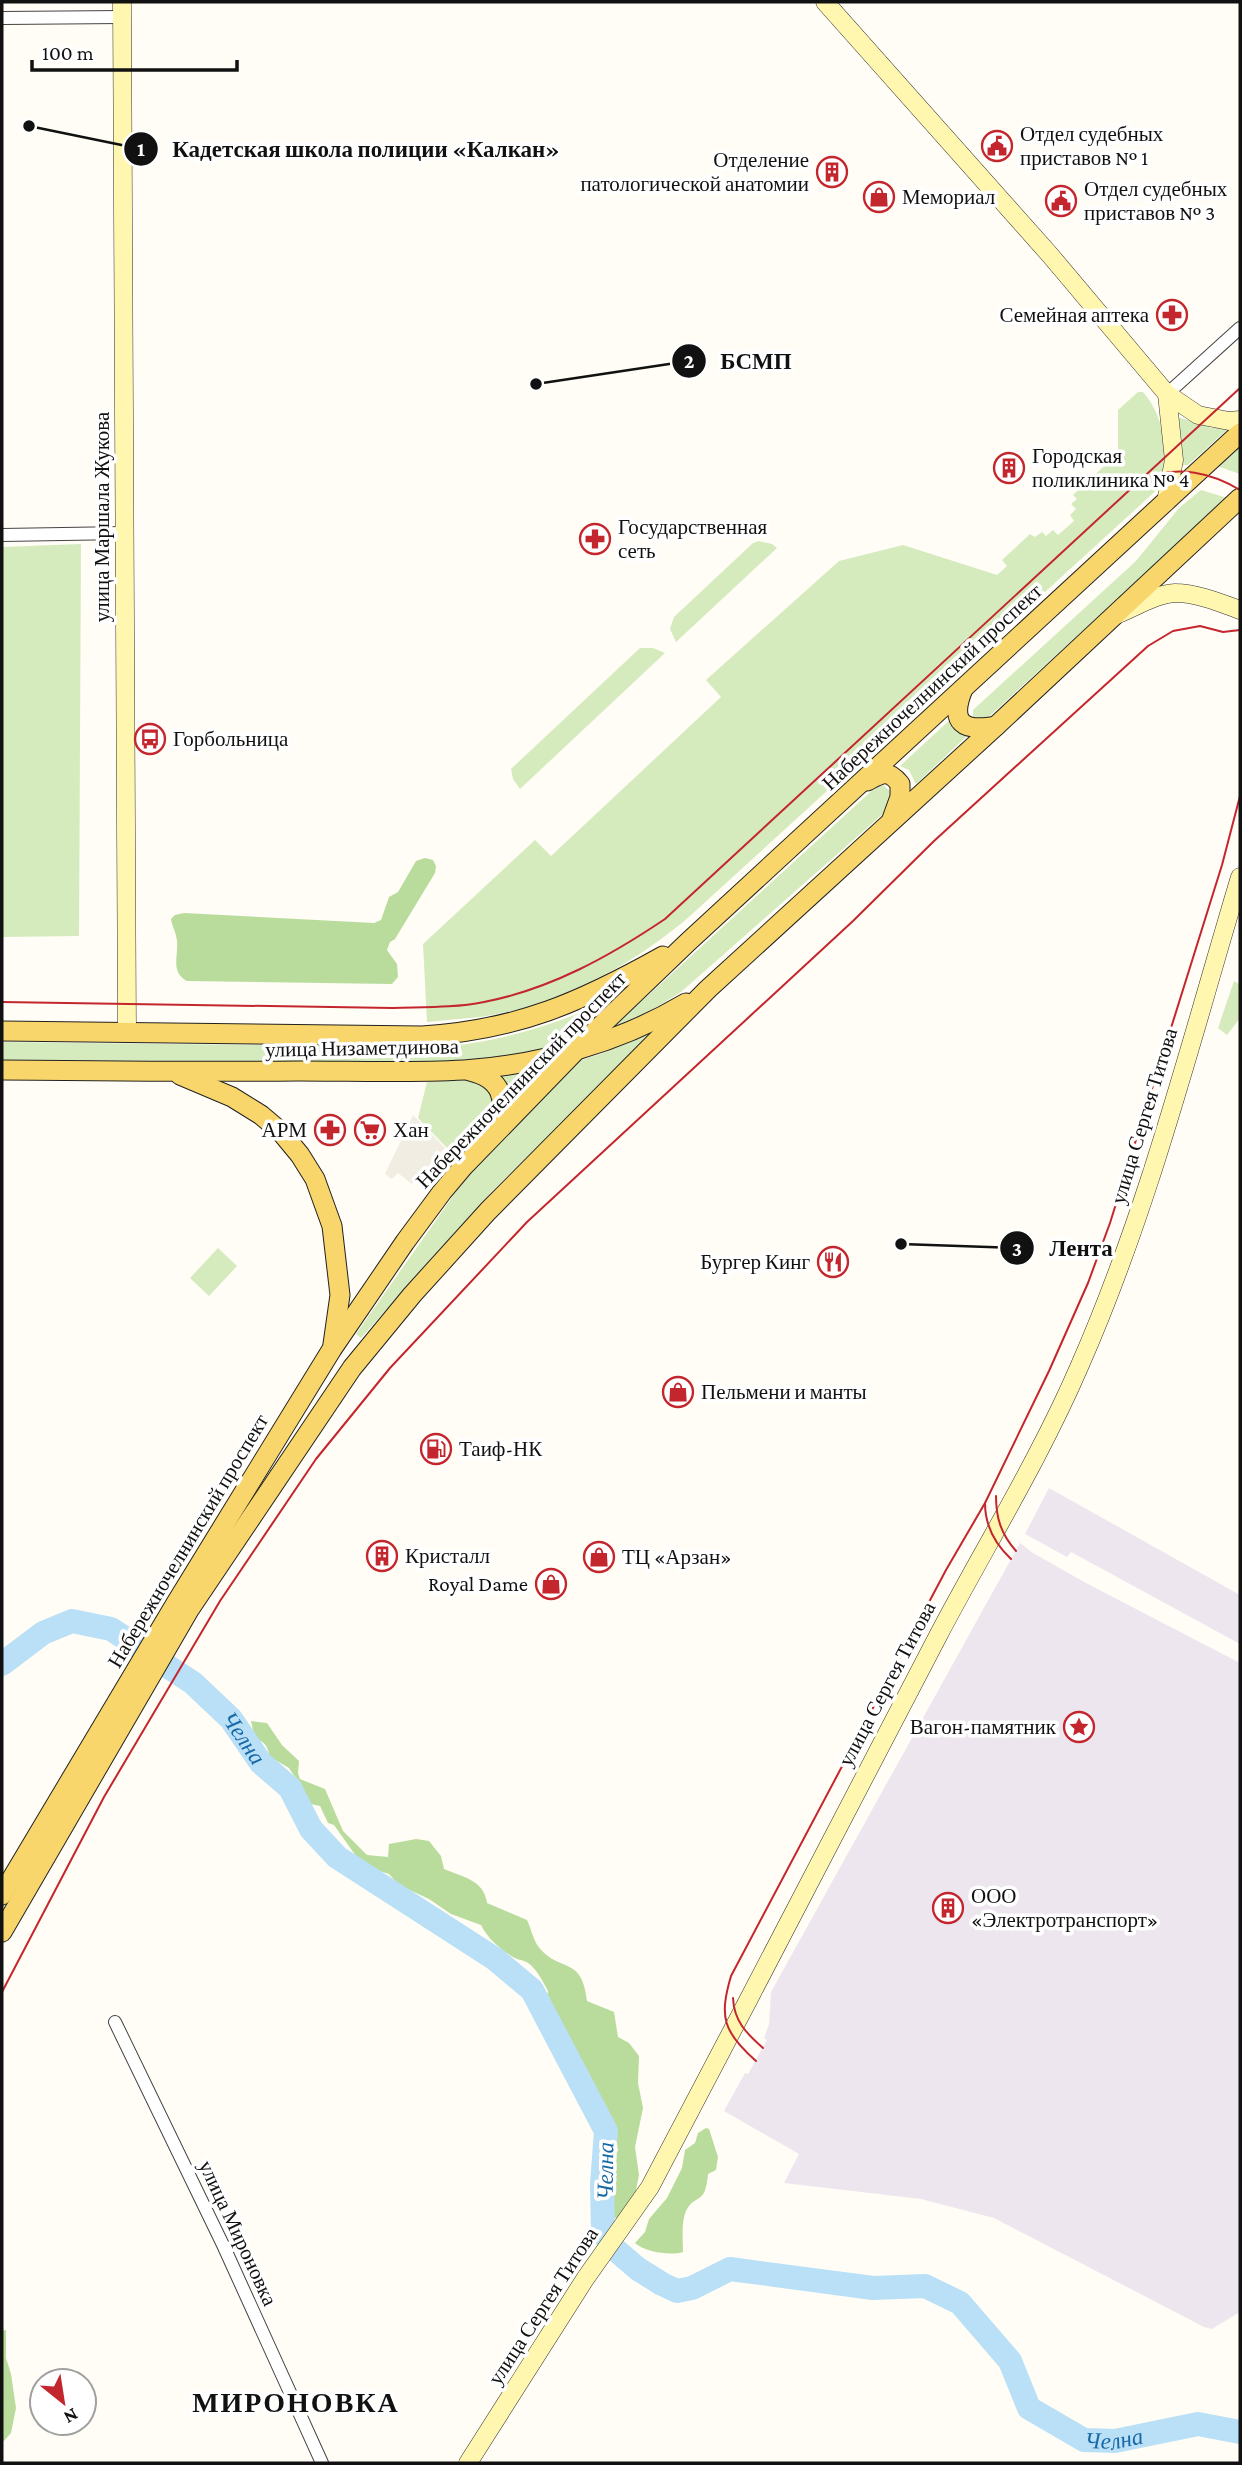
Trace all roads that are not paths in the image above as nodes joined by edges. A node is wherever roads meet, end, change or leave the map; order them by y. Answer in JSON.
{"nodes":[{"id":1,"x":825,"y":2,"type":"edge"},
{"id":2,"x":122,"y":9,"type":"edge"},
{"id":3,"x":2,"y":18,"type":"edge"},
{"id":4,"x":1240,"y":328,"type":"edge"},
{"id":5,"x":1167,"y":394,"type":"junction"},
{"id":6,"x":1240,"y":420,"type":"edge"},
{"id":7,"x":1240,"y":433,"type":"edge"},
{"id":8,"x":1240,"y":498,"type":"edge"},
{"id":9,"x":1166,"y":502,"type":"junction"},
{"id":10,"x":124,"y":533,"type":"junction"},
{"id":11,"x":2,"y":535,"type":"edge"},
{"id":12,"x":1240,"y":610,"type":"edge"},
{"id":13,"x":1115,"y":616,"type":"junction"},
{"id":14,"x":963,"y":689,"type":"junction"},
{"id":15,"x":996,"y":726,"type":"junction"},
{"id":16,"x":860,"y":785,"type":"junction"},
{"id":17,"x":890,"y":823,"type":"junction"},
{"id":18,"x":1240,"y":877,"type":"edge"},
{"id":19,"x":1236,"y":910,"type":"edge"},
{"id":20,"x":688,"y":942,"type":"junction"},
{"id":21,"x":708,"y":989,"type":"junction"},
{"id":22,"x":2,"y":1031,"type":"edge"},
{"id":23,"x":127,"y":1032,"type":"junction"},
{"id":24,"x":577,"y":1049,"type":"junction"},
{"id":25,"x":2,"y":1070,"type":"edge"},
{"id":26,"x":466,"y":1070,"type":"junction"},
{"id":27,"x":172,"y":1072,"type":"junction"},
{"id":28,"x":500,"y":1128,"type":"junction"},
{"id":29,"x":332,"y":1349,"type":"junction"},
{"id":30,"x":183,"y":1606,"type":"junction"},
{"id":31,"x":104,"y":1741,"type":"junction"},
{"id":32,"x":2,"y":1895,"type":"edge"},
{"id":33,"x":2,"y":1932,"type":"edge"},
{"id":34,"x":115,"y":2022,"type":"dead end"},
{"id":35,"x":322,"y":2463,"type":"edge"},
{"id":36,"x":468,"y":2463,"type":"edge"}],
"edges":[{"from":1,"to":5,"type":"main road"},
{"from":2,"to":3,"type":"street"},
{"from":2,"to":10,"type":"main road","name":"улица Маршала Жукова"},
{"from":4,"to":5,"type":"street"},
{"from":5,"to":6,"type":"main road"},
{"from":5,"to":9,"type":"main road"},
{"from":7,"to":9,"type":"main road","name":"Набережночелнинский проспект"},
{"from":8,"to":13,"type":"main road","name":"Набережночелнинский проспект"},
{"from":9,"to":14,"type":"main road","name":"Набережночелнинский проспект"},
{"from":10,"to":11,"type":"street"},
{"from":10,"to":23,"type":"main road","name":"улица Маршала Жукова"},
{"from":12,"to":13,"type":"main road"},
{"from":13,"to":15,"type":"main road","name":"Набережночелнинский проспект"},
{"from":14,"to":15,"type":"main road"},
{"from":14,"to":16,"type":"main road","name":"Набережночелнинский проспект"},
{"from":15,"to":17,"type":"main road","name":"Набережночелнинский проспект"},
{"from":16,"to":17,"type":"main road"},
{"from":16,"to":20,"type":"main road","name":"Набережночелнинский проспект"},
{"from":17,"to":21,"type":"main road","name":"Набережночелнинский проспект"},
{"from":18,"to":19,"type":"main road","name":"улица Сергея Титова"},
{"from":19,"to":36,"type":"main road","name":"улица Сергея Титова"},
{"from":20,"to":23,"type":"main road","name":"улица Низаметдинова"},
{"from":20,"to":24,"type":"main road","name":"Набережночелнинский проспект"},
{"from":21,"to":24,"type":"main road","name":"улица Низаметдинова"},
{"from":21,"to":30,"type":"main road","name":"Набережночелнинский проспект"},
{"from":22,"to":23,"type":"main road","name":"улица Низаметдинова"},
{"from":24,"to":26,"type":"main road","name":"улица Низаметдинова"},
{"from":24,"to":28,"type":"main road","name":"Набережночелнинский проспект"},
{"from":25,"to":27,"type":"main road","name":"улица Низаметдинова"},
{"from":26,"to":27,"type":"main road","name":"улица Низаметдинова"},
{"from":26,"to":28,"type":"main road"},
{"from":27,"to":29,"type":"main road"},
{"from":28,"to":29,"type":"main road","name":"Набережночелнинский проспект"},
{"from":29,"to":30,"type":"main road","name":"Набережночелнинский проспект"},
{"from":30,"to":31,"type":"main road","name":"Набережночелнинский проспект"},
{"from":31,"to":32,"type":"main road","name":"Набережночелнинский проспект"},
{"from":31,"to":33,"type":"main road","name":"Набережночелнинский проспект"},
{"from":34,"to":35,"type":"street","name":"улица Мироновка"}]}
